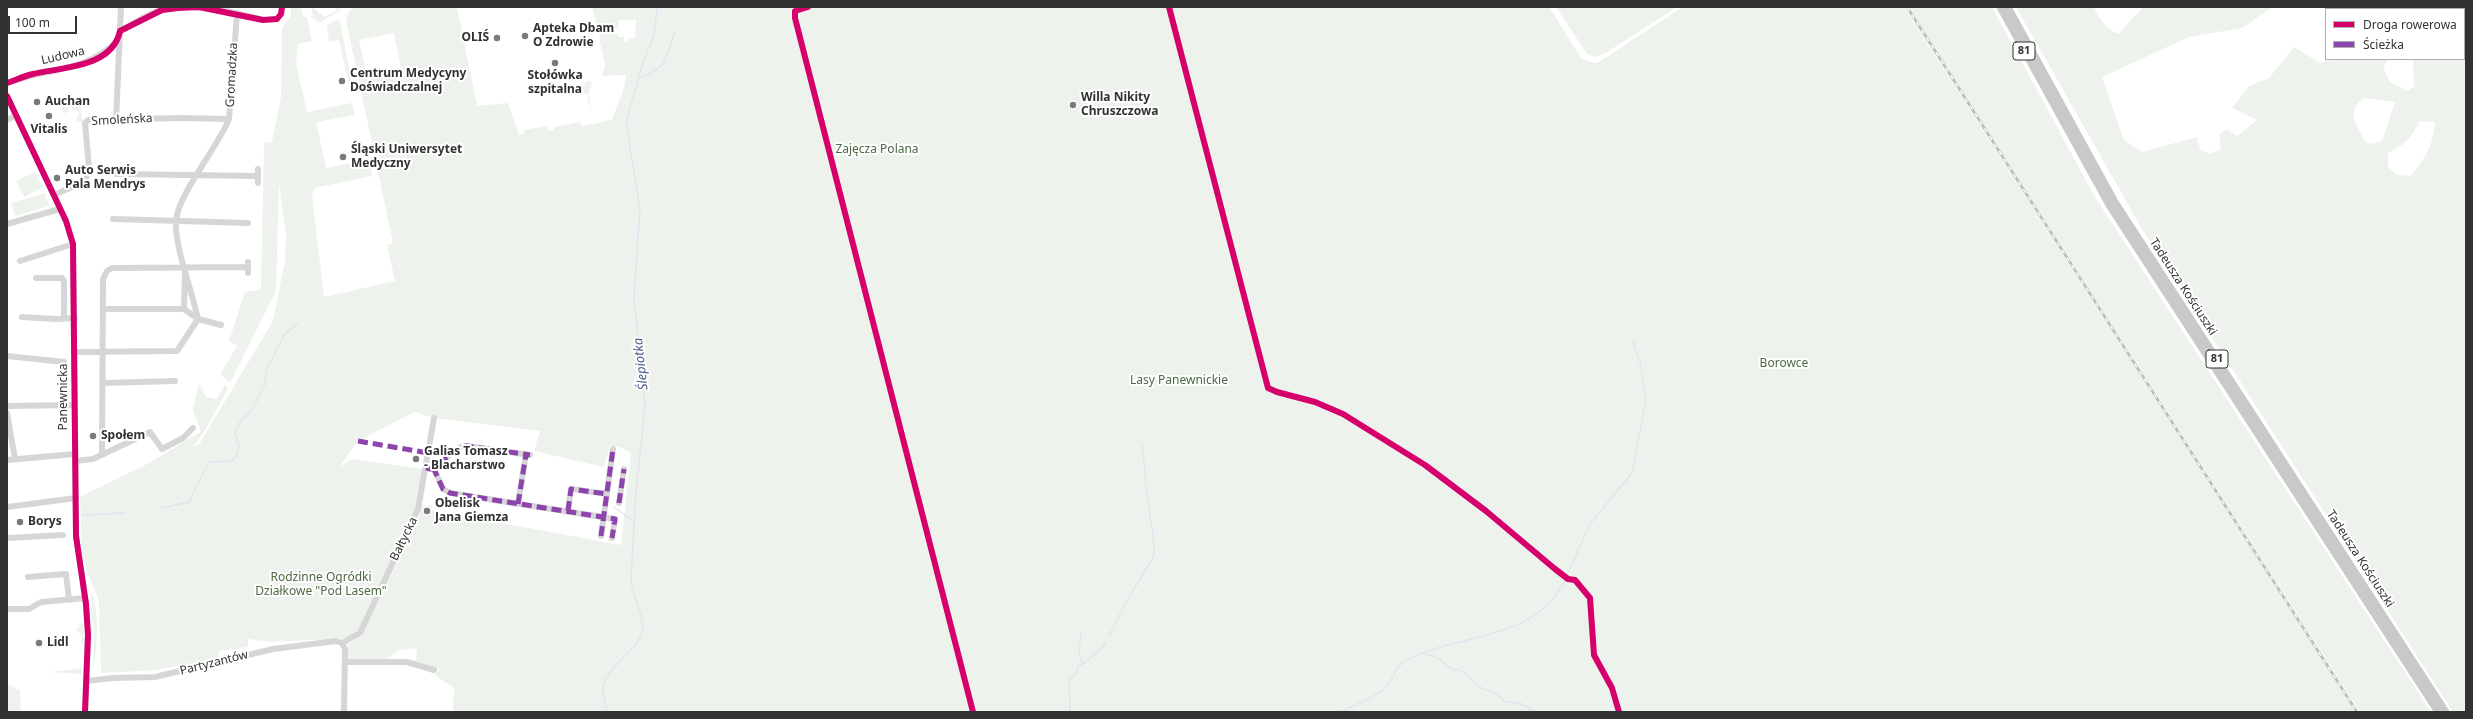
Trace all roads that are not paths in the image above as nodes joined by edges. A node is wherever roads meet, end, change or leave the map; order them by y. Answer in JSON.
{"nodes":[{"id":1,"x":121,"y":7,"type":"edge"},
{"id":2,"x":1169,"y":7,"type":"edge"},
{"id":3,"x":2000,"y":7,"type":"edge"},
{"id":4,"x":2008,"y":7,"type":"edge"},
{"id":5,"x":237,"y":14,"type":"junction"},
{"id":6,"x":263,"y":20,"type":"dead end"},
{"id":7,"x":120,"y":31,"type":"junction"},
{"id":8,"x":118,"y":41,"type":"junction"},
{"id":9,"x":7,"y":83,"type":"edge"},
{"id":10,"x":1189,"y":83,"type":"dead end"},
{"id":11,"x":7,"y":96,"type":"edge"},
{"id":12,"x":16,"y":115,"type":"junction"},
{"id":13,"x":230,"y":119,"type":"junction"},
{"id":14,"x":7,"y":120,"type":"edge"},
{"id":15,"x":116,"y":120,"type":"junction"},
{"id":16,"x":258,"y":169,"type":"dead end"},
{"id":17,"x":116,"y":174,"type":"dead end"},
{"id":18,"x":198,"y":175,"type":"junction"},
{"id":19,"x":54,"y":195,"type":"junction"},
{"id":20,"x":60,"y":208,"type":"junction"},
{"id":21,"x":113,"y":219,"type":"dead end"},
{"id":22,"x":176,"y":222,"type":"junction"},
{"id":23,"x":7,"y":224,"type":"edge"},
{"id":24,"x":247,"y":230,"type":"dead end"},
{"id":25,"x":73,"y":244,"type":"junction"},
{"id":26,"x":20,"y":261,"type":"dead end"},
{"id":27,"x":248,"y":267,"type":"dead end"},
{"id":28,"x":185,"y":268,"type":"junction"},
{"id":29,"x":36,"y":278,"type":"dead end"},
{"id":30,"x":103,"y":309,"type":"junction"},
{"id":31,"x":184,"y":309,"type":"junction"},
{"id":32,"x":22,"y":317,"type":"dead end"},
{"id":33,"x":64,"y":318,"type":"junction"},
{"id":34,"x":75,"y":318,"type":"junction"},
{"id":35,"x":198,"y":319,"type":"junction"},
{"id":36,"x":220,"y":325,"type":"dead end"},
{"id":37,"x":75,"y":352,"type":"junction"},
{"id":38,"x":103,"y":352,"type":"junction"},
{"id":39,"x":7,"y":356,"type":"edge"},
{"id":40,"x":175,"y":381,"type":"dead end"},
{"id":41,"x":103,"y":383,"type":"junction"},
{"id":42,"x":64,"y":405,"type":"junction"},
{"id":43,"x":75,"y":405,"type":"junction"},
{"id":44,"x":7,"y":406,"type":"edge"},
{"id":45,"x":7,"y":412,"type":"edge"},
{"id":46,"x":434,"y":418,"type":"dead end"},
{"id":47,"x":193,"y":428,"type":"dead end"},
{"id":48,"x":9,"y":435,"type":"edge"},
{"id":49,"x":613,"y":449,"type":"dead end"},
{"id":50,"x":75,"y":454,"type":"junction"},
{"id":51,"x":102,"y":455,"type":"junction"},
{"id":52,"x":15,"y":459,"type":"junction"},
{"id":53,"x":7,"y":460,"type":"edge"},
{"id":54,"x":76,"y":461,"type":"junction"},
{"id":55,"x":429,"y":468,"type":"junction"},
{"id":56,"x":624,"y":469,"type":"dead end"},
{"id":57,"x":610,"y":475,"type":"junction"},
{"id":58,"x":623,"y":476,"type":"junction"},
{"id":59,"x":607,"y":494,"type":"junction"},
{"id":60,"x":76,"y":498,"type":"junction"},
{"id":61,"x":619,"y":503,"type":"dead end"},
{"id":62,"x":518,"y":504,"type":"junction"},
{"id":63,"x":7,"y":507,"type":"edge"},
{"id":64,"x":568,"y":511,"type":"junction"},
{"id":65,"x":604,"y":517,"type":"junction"},
{"id":66,"x":63,"y":535,"type":"dead end"},
{"id":67,"x":601,"y":536,"type":"dead end"},
{"id":68,"x":7,"y":538,"type":"edge"},
{"id":69,"x":612,"y":538,"type":"dead end"},
{"id":70,"x":28,"y":577,"type":"dead end"},
{"id":71,"x":85,"y":598,"type":"junction"},
{"id":72,"x":69,"y":600,"type":"junction"},
{"id":73,"x":7,"y":610,"type":"edge"},
{"id":74,"x":342,"y":643,"type":"junction"},
{"id":75,"x":345,"y":662,"type":"junction"},
{"id":76,"x":434,"y":670,"type":"dead end"},
{"id":77,"x":86,"y":681,"type":"junction"},
{"id":78,"x":85,"y":712,"type":"edge"},
{"id":79,"x":344,"y":712,"type":"edge"},
{"id":80,"x":2438,"y":712,"type":"edge"},
{"id":81,"x":2446,"y":712,"type":"edge"}],
"edges":[{"from":1,"to":7,"type":"street"},
{"from":2,"to":10,"type":"street"},
{"from":3,"to":80,"type":"main road","name":"Tadeusza Kościuszki","number":"81"},
{"from":4,"to":81,"type":"main road","name":"Tadeusza Kościuszki","number":"81"},
{"from":5,"to":6,"type":"street"},
{"from":5,"to":7,"type":"street"},
{"from":5,"to":13,"type":"street","name":"Gromadzka"},
{"from":7,"to":8,"type":"street"},
{"from":8,"to":9,"type":"street","name":"Ludowa"},
{"from":8,"to":15,"type":"street"},
{"from":11,"to":12,"type":"street","name":"Panewnicka"},
{"from":12,"to":14,"type":"street"},
{"from":12,"to":19,"type":"street","name":"Panewnicka"},
{"from":13,"to":15,"type":"street","name":"Smoleńska"},
{"from":13,"to":18,"type":"street","name":"Gromadzka"},
{"from":15,"to":19,"type":"street","name":"Smoleńska"},
{"from":16,"to":18,"type":"street"},
{"from":17,"to":18,"type":"street"},
{"from":18,"to":22,"type":"street","name":"Gromadzka"},
{"from":19,"to":20,"type":"street","name":"Panewnicka"},
{"from":20,"to":23,"type":"street"},
{"from":20,"to":25,"type":"street","name":"Panewnicka"},
{"from":21,"to":22,"type":"street"},
{"from":22,"to":24,"type":"street"},
{"from":22,"to":28,"type":"street"},
{"from":25,"to":26,"type":"street"},
{"from":25,"to":34,"type":"street","name":"Panewnicka"},
{"from":27,"to":28,"type":"street"},
{"from":28,"to":30,"type":"street"},
{"from":28,"to":31,"type":"street"},
{"from":28,"to":35,"type":"street"},
{"from":29,"to":33,"type":"street"},
{"from":30,"to":31,"type":"street"},
{"from":30,"to":38,"type":"street"},
{"from":31,"to":35,"type":"street"},
{"from":32,"to":33,"type":"street"},
{"from":33,"to":34,"type":"street"},
{"from":34,"to":37,"type":"street","name":"Panewnicka"},
{"from":35,"to":36,"type":"street"},
{"from":35,"to":38,"type":"street"},
{"from":37,"to":38,"type":"street"},
{"from":37,"to":43,"type":"street","name":"Panewnicka"},
{"from":38,"to":41,"type":"street"},
{"from":39,"to":42,"type":"street"},
{"from":40,"to":41,"type":"street"},
{"from":41,"to":51,"type":"street"},
{"from":42,"to":43,"type":"street","name":"Panewnicka"},
{"from":42,"to":44,"type":"street","name":"Panewnicka"},
{"from":43,"to":50,"type":"street","name":"Panewnicka"},
{"from":45,"to":48,"type":"street"},
{"from":46,"to":55,"type":"street","name":"Bałtycka"},
{"from":47,"to":51,"type":"street"},
{"from":48,"to":52,"type":"street"},
{"from":49,"to":57,"type":"street"},
{"from":50,"to":52,"type":"street"},
{"from":50,"to":54,"type":"street","name":"Panewnicka"},
{"from":51,"to":54,"type":"street"},
{"from":52,"to":53,"type":"street"},
{"from":54,"to":60,"type":"street","name":"Panewnicka"},
{"from":55,"to":62,"type":"street"},
{"from":55,"to":62,"type":"street"},
{"from":55,"to":74,"type":"street","name":"Bałtycka"},
{"from":56,"to":58,"type":"street"},
{"from":57,"to":58,"type":"street"},
{"from":57,"to":59,"type":"street"},
{"from":58,"to":61,"type":"street"},
{"from":59,"to":64,"type":"street"},
{"from":59,"to":65,"type":"street"},
{"from":60,"to":63,"type":"street"},
{"from":60,"to":71,"type":"street","name":"Panewnicka"},
{"from":62,"to":64,"type":"street"},
{"from":64,"to":65,"type":"street"},
{"from":65,"to":67,"type":"street"},
{"from":65,"to":69,"type":"street"},
{"from":66,"to":68,"type":"street"},
{"from":70,"to":72,"type":"street"},
{"from":71,"to":72,"type":"street"},
{"from":71,"to":77,"type":"street","name":"Panewnicka"},
{"from":72,"to":73,"type":"street"},
{"from":74,"to":75,"type":"street"},
{"from":74,"to":77,"type":"street","name":"Partyzantów"},
{"from":75,"to":76,"type":"street"},
{"from":75,"to":79,"type":"street"},
{"from":77,"to":78,"type":"street","name":"Panewnicka"}]}
